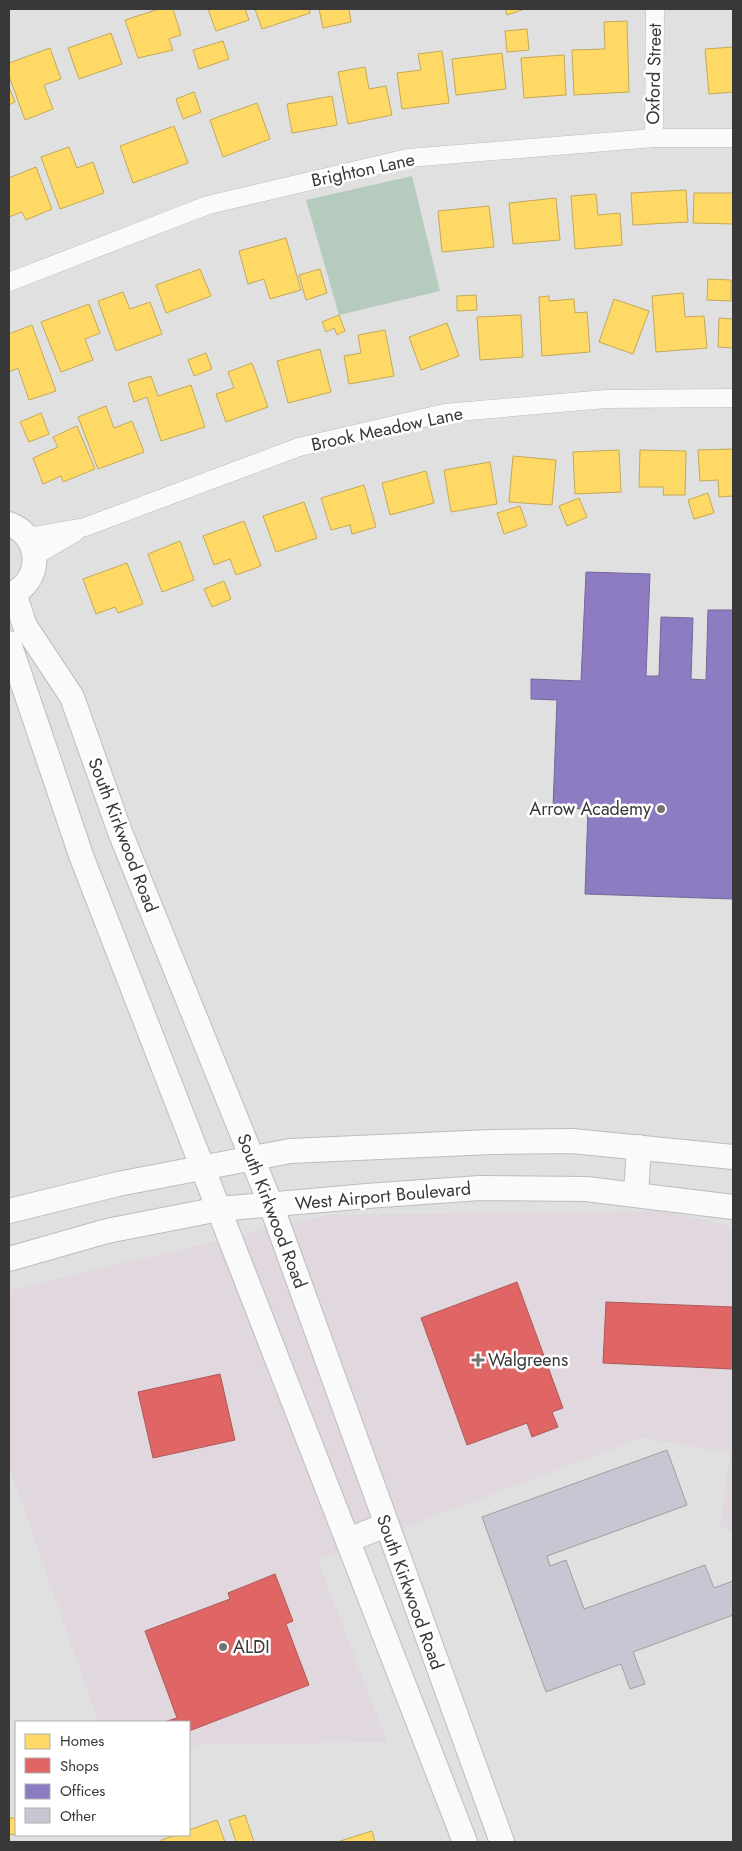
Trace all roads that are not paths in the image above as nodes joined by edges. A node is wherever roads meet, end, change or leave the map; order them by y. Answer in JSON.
{"nodes":[{"id":1,"x":655,"y":9,"type":"edge"},
{"id":2,"x":654,"y":138,"type":"junction"},
{"id":3,"x":733,"y":138,"type":"edge"},
{"id":4,"x":9,"y":282,"type":"edge"},
{"id":5,"x":733,"y":398,"type":"edge"},
{"id":6,"x":24,"y":539,"type":"edge"},
{"id":7,"x":11,"y":594,"type":"edge"},
{"id":8,"x":9,"y":643,"type":"edge"},
{"id":9,"x":639,"y":1147,"type":"junction"},
{"id":10,"x":733,"y":1157,"type":"edge"},
{"id":11,"x":252,"y":1159,"type":"junction"},
{"id":12,"x":204,"y":1168,"type":"junction"},
{"id":13,"x":636,"y":1193,"type":"junction"},
{"id":14,"x":271,"y":1205,"type":"junction"},
{"id":15,"x":733,"y":1206,"type":"edge"},
{"id":16,"x":218,"y":1209,"type":"junction"},
{"id":17,"x":9,"y":1211,"type":"edge"},
{"id":18,"x":9,"y":1260,"type":"edge"},
{"id":19,"x":386,"y":1525,"type":"junction"},
{"id":20,"x":348,"y":1540,"type":"junction"},
{"id":21,"x":463,"y":1737,"type":"junction"},
{"id":22,"x":430,"y":1750,"type":"junction"},
{"id":23,"x":465,"y":1842,"type":"edge"},
{"id":24,"x":502,"y":1842,"type":"edge"}],
"edges":[{"from":1,"to":2,"type":"street","name":"Oxford Street"},
{"from":2,"to":3,"type":"street","name":"Brighton Lane"},
{"from":2,"to":4,"type":"street","name":"Brighton Lane"},
{"from":5,"to":6,"type":"street","name":"Brook Meadow Lane"},
{"from":6,"to":7,"type":"main road"},
{"from":7,"to":11,"type":"main road","name":"South Kirkwood Road"},
{"from":8,"to":12,"type":"main road"},
{"from":9,"to":10,"type":"main road"},
{"from":9,"to":11,"type":"main road"},
{"from":9,"to":13,"type":"main road"},
{"from":11,"to":12,"type":"main road"},
{"from":11,"to":14,"type":"main road","name":"South Kirkwood Road"},
{"from":12,"to":16,"type":"main road"},
{"from":12,"to":17,"type":"main road"},
{"from":13,"to":14,"type":"main road","name":"West Airport Boulevard"},
{"from":13,"to":15,"type":"main road","name":"West Airport Boulevard"},
{"from":14,"to":16,"type":"main road","name":"West Airport Boulevard"},
{"from":14,"to":19,"type":"main road","name":"South Kirkwood Road"},
{"from":16,"to":18,"type":"main road","name":"West Airport Boulevard"},
{"from":16,"to":20,"type":"main road"},
{"from":19,"to":20,"type":"main road"},
{"from":19,"to":21,"type":"main road","name":"South Kirkwood Road"},
{"from":20,"to":22,"type":"main road"},
{"from":21,"to":22,"type":"main road"},
{"from":21,"to":24,"type":"main road","name":"South Kirkwood Road"},
{"from":22,"to":23,"type":"main road"}]}
